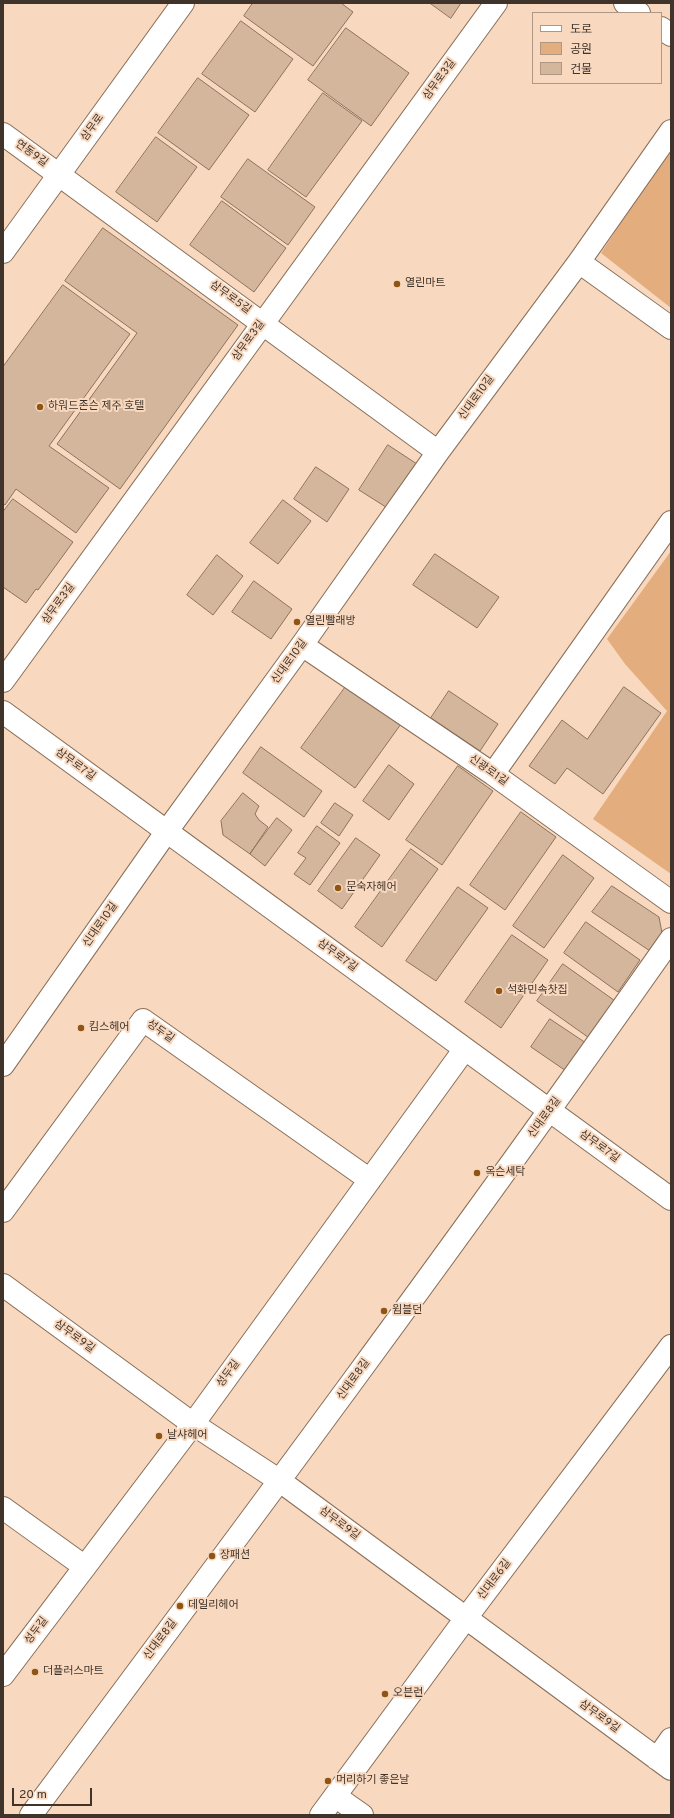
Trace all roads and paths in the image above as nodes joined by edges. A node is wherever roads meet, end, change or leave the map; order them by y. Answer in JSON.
{"nodes":[{"id":1,"x":183,"y":3,"type":"edge"},
{"id":2,"x":496,"y":3,"type":"edge"},
{"id":3,"x":625,"y":3,"type":"edge"},
{"id":4,"x":638,"y":12,"type":"edge"},
{"id":5,"x":662,"y":29,"type":"edge"},
{"id":6,"x":671,"y":35,"type":"edge"},
{"id":7,"x":671,"y":131,"type":"edge"},
{"id":8,"x":3,"y":134,"type":"edge"},
{"id":9,"x":60,"y":174,"type":"junction"},
{"id":10,"x":3,"y":252,"type":"edge"},
{"id":11,"x":579,"y":262,"type":"junction"},
{"id":12,"x":263,"y":322,"type":"junction"},
{"id":13,"x":671,"y":328,"type":"edge"},
{"id":14,"x":438,"y":452,"type":"junction"},
{"id":15,"x":671,"y":522,"type":"edge"},
{"id":16,"x":302,"y":645,"type":"junction"},
{"id":17,"x":3,"y":681,"type":"edge"},
{"id":18,"x":3,"y":712,"type":"edge"},
{"id":19,"x":493,"y":774,"type":"junction"},
{"id":20,"x":167,"y":831,"type":"junction"},
{"id":21,"x":671,"y":902,"type":"edge"},
{"id":22,"x":671,"y":939,"type":"edge"},
{"id":23,"x":464,"y":1050,"type":"junction"},
{"id":24,"x":3,"y":1065,"type":"edge"},
{"id":25,"x":550,"y":1112,"type":"junction"},
{"id":26,"x":370,"y":1180,"type":"junction"},
{"id":27,"x":671,"y":1199,"type":"edge"},
{"id":28,"x":3,"y":1211,"type":"edge"},
{"id":29,"x":3,"y":1285,"type":"edge"},
{"id":30,"x":671,"y":1346,"type":"edge"},
{"id":31,"x":193,"y":1424,"type":"junction"},
{"id":32,"x":280,"y":1481,"type":"junction"},
{"id":33,"x":3,"y":1508,"type":"edge"},
{"id":34,"x":85,"y":1567,"type":"junction"},
{"id":35,"x":466,"y":1618,"type":"junction"},
{"id":36,"x":3,"y":1675,"type":"edge"},
{"id":37,"x":671,"y":1739,"type":"edge"},
{"id":38,"x":664,"y":1764,"type":"edge"},
{"id":39,"x":335,"y":1796,"type":"junction"},
{"id":40,"x":30,"y":1815,"type":"edge"},
{"id":41,"x":321,"y":1815,"type":"edge"},
{"id":42,"x":362,"y":1815,"type":"edge"}],
"edges":[{"from":1,"to":9,"type":"street","name":"삼무로"},
{"from":2,"to":12,"type":"street","name":"삼무로3길"},
{"from":3,"to":4,"type":"street"},
{"from":5,"to":6,"type":"street"},
{"from":7,"to":11,"type":"street","name":"신대로10길"},
{"from":8,"to":9,"type":"street","name":"연동9길"},
{"from":9,"to":10,"type":"street","name":"삼무로"},
{"from":9,"to":12,"type":"street","name":"삼무로5길"},
{"from":11,"to":13,"type":"street"},
{"from":11,"to":14,"type":"street","name":"신대로10길"},
{"from":12,"to":14,"type":"street","name":"삼무로5길"},
{"from":12,"to":17,"type":"street","name":"삼무로3길"},
{"from":14,"to":16,"type":"street","name":"신대로10길"},
{"from":15,"to":19,"type":"street"},
{"from":16,"to":19,"type":"street","name":"신광로1길"},
{"from":16,"to":20,"type":"street","name":"신대로10길"},
{"from":18,"to":20,"type":"street","name":"삼무로7길"},
{"from":19,"to":21,"type":"street","name":"신광로1길"},
{"from":20,"to":23,"type":"street","name":"삼무로7길"},
{"from":20,"to":24,"type":"street","name":"신대로10길"},
{"from":22,"to":25,"type":"street","name":"신대로8길"},
{"from":23,"to":25,"type":"street","name":"삼무로7길"},
{"from":23,"to":26,"type":"street","name":"성두길"},
{"from":25,"to":27,"type":"street","name":"삼무로7길"},
{"from":25,"to":32,"type":"street","name":"신대로8길"},
{"from":26,"to":28,"type":"street","name":"성두길"},
{"from":26,"to":31,"type":"street","name":"성두길"},
{"from":29,"to":31,"type":"street","name":"삼무로9길"},
{"from":30,"to":35,"type":"street","name":"신대로6길"},
{"from":31,"to":32,"type":"street","name":"삼무로9길"},
{"from":31,"to":34,"type":"street","name":"성두길"},
{"from":32,"to":35,"type":"street","name":"삼무로9길"},
{"from":32,"to":40,"type":"street","name":"신대로8길"},
{"from":33,"to":34,"type":"street"},
{"from":34,"to":36,"type":"street","name":"성두길"},
{"from":35,"to":38,"type":"street","name":"삼무로9길"},
{"from":35,"to":39,"type":"street","name":"신대로6길"},
{"from":37,"to":38,"type":"street"},
{"from":39,"to":41,"type":"street","name":"신대로6길"},
{"from":39,"to":42,"type":"street"}]}
